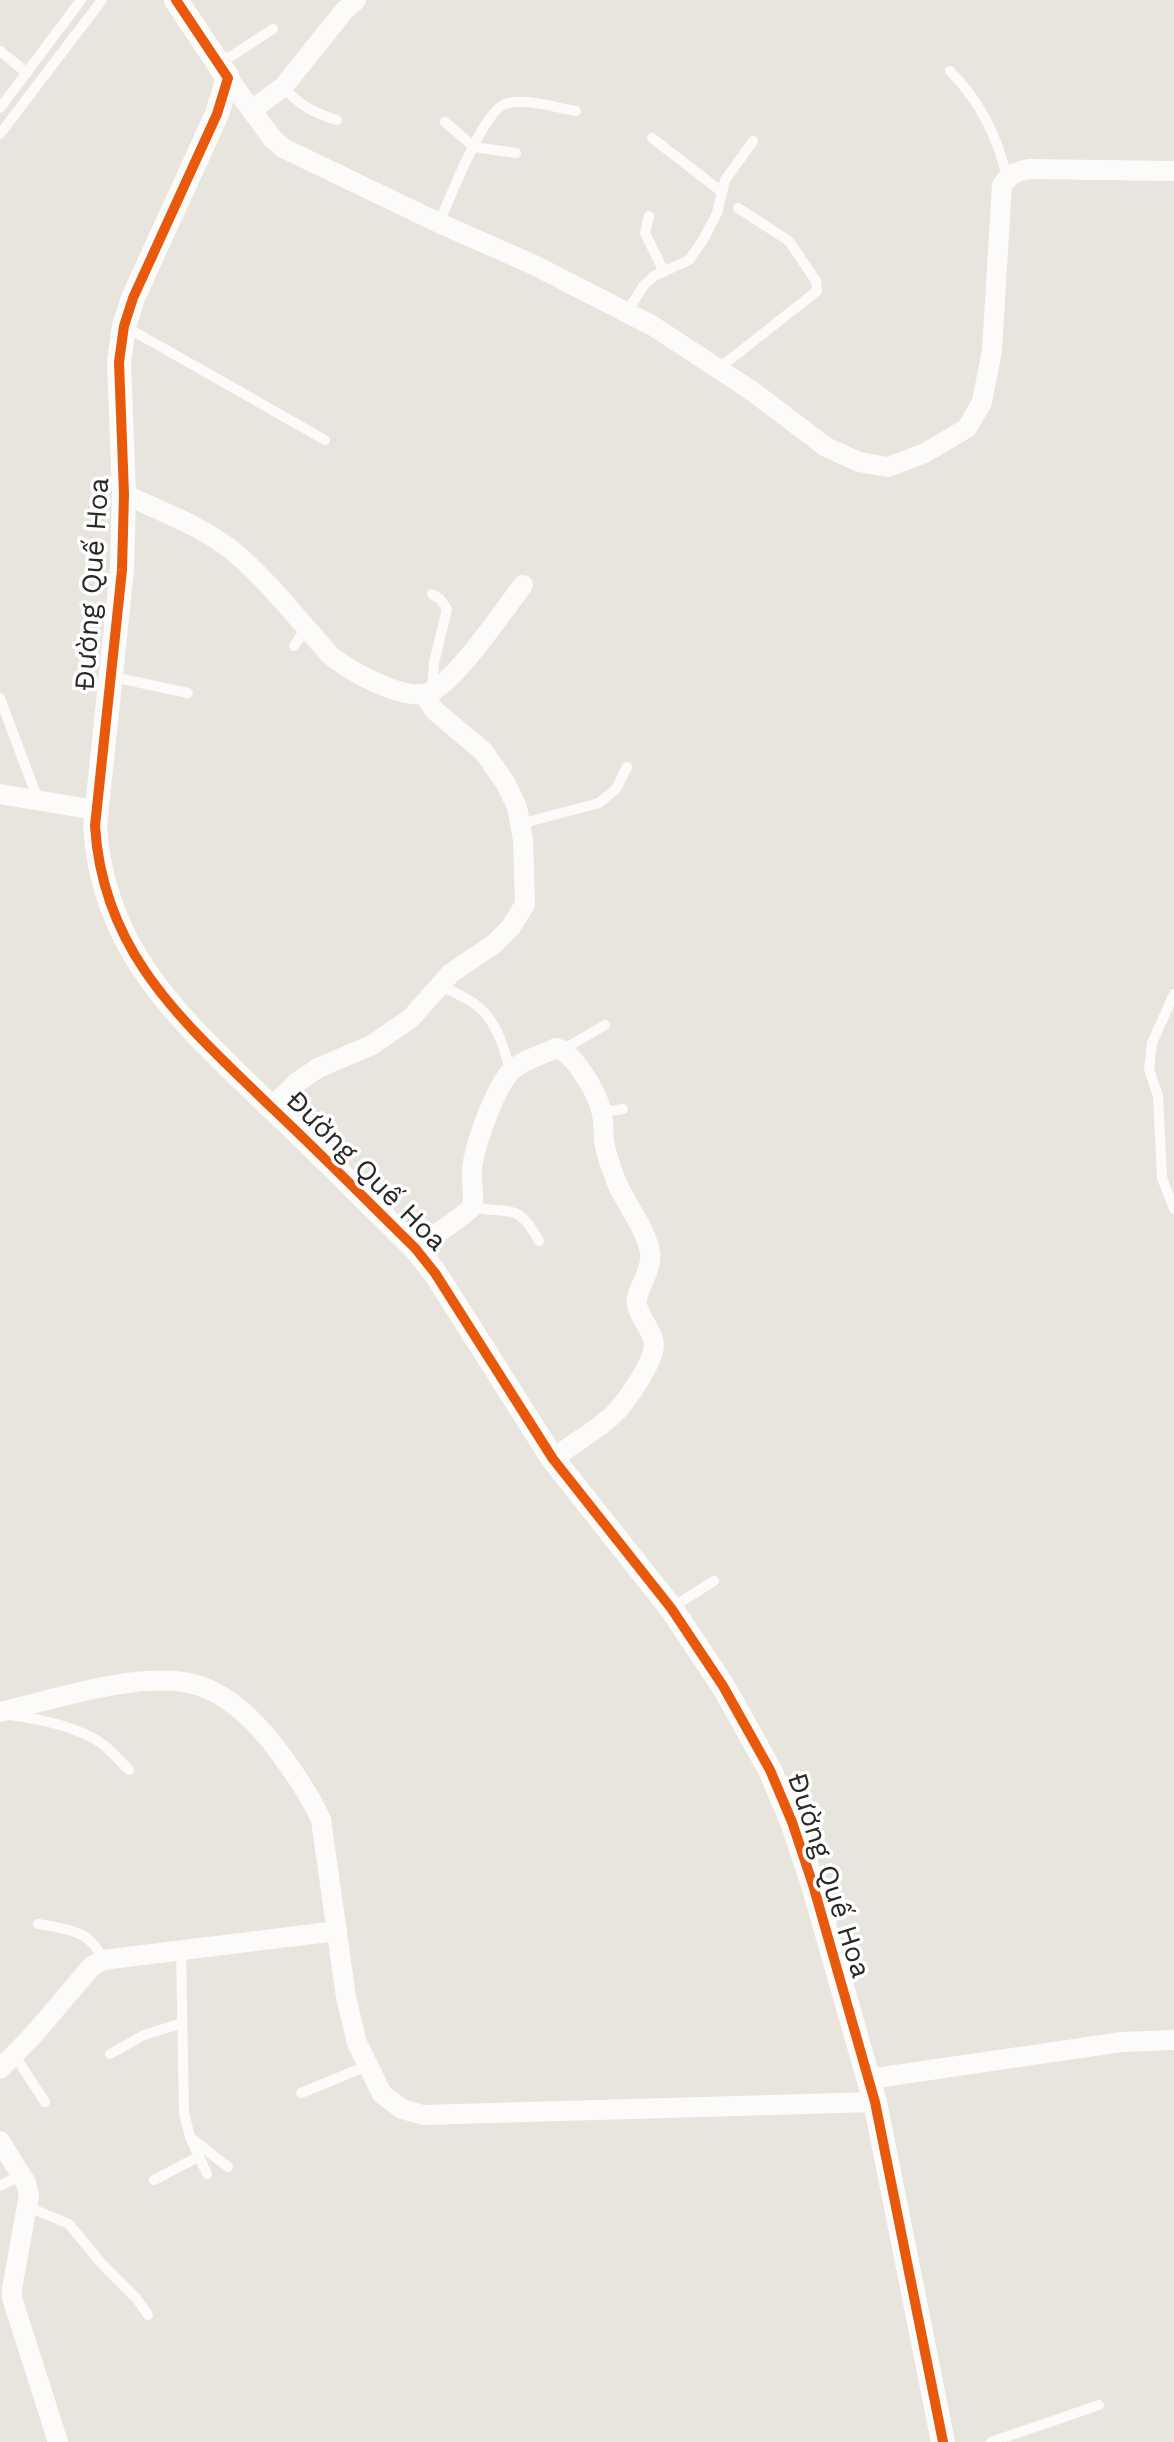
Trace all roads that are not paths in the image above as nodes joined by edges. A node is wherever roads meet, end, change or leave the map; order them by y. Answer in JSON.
{"nodes":[{"id":1,"x":81,"y":0,"type":"edge"},
{"id":2,"x":102,"y":0,"type":"edge"},
{"id":3,"x":176,"y":0,"type":"edge"},
{"id":4,"x":356,"y":0,"type":"edge"},
{"id":5,"x":273,"y":29,"type":"dead end"},
{"id":6,"x":0,"y":51,"type":"edge"},
{"id":7,"x":224,"y":71,"type":"junction"},
{"id":8,"x":950,"y":71,"type":"dead end"},
{"id":9,"x":27,"y":73,"type":"junction"},
{"id":10,"x":283,"y":87,"type":"junction"},
{"id":11,"x":0,"y":108,"type":"edge"},
{"id":12,"x":252,"y":110,"type":"junction"},
{"id":13,"x":576,"y":111,"type":"dead end"},
{"id":14,"x":337,"y":120,"type":"dead end"},
{"id":15,"x":445,"y":122,"type":"dead end"},
{"id":16,"x":0,"y":134,"type":"edge"},
{"id":17,"x":652,"y":138,"type":"dead end"},
{"id":18,"x":753,"y":141,"type":"dead end"},
{"id":19,"x":474,"y":147,"type":"junction"},
{"id":20,"x":516,"y":153,"type":"dead end"},
{"id":21,"x":1174,"y":171,"type":"edge"},
{"id":22,"x":1007,"y":178,"type":"junction"},
{"id":23,"x":722,"y":192,"type":"junction"},
{"id":24,"x":738,"y":208,"type":"dead end"},
{"id":25,"x":649,"y":216,"type":"dead end"},
{"id":26,"x":439,"y":223,"type":"junction"},
{"id":27,"x":664,"y":272,"type":"junction"},
{"id":28,"x":627,"y":312,"type":"junction"},
{"id":29,"x":124,"y":326,"type":"junction"},
{"id":30,"x":718,"y":369,"type":"junction"},
{"id":31,"x":325,"y":440,"type":"dead end"},
{"id":32,"x":124,"y":494,"type":"junction"},
{"id":33,"x":523,"y":585,"type":"dead end"},
{"id":34,"x":432,"y":594,"type":"dead end"},
{"id":35,"x":306,"y":628,"type":"junction"},
{"id":36,"x":294,"y":646,"type":"dead end"},
{"id":37,"x":111,"y":676,"type":"junction"},
{"id":38,"x":188,"y":693,"type":"dead end"},
{"id":39,"x":428,"y":693,"type":"junction"},
{"id":40,"x":0,"y":698,"type":"edge"},
{"id":41,"x":627,"y":767,"type":"dead end"},
{"id":42,"x":0,"y":794,"type":"edge"},
{"id":43,"x":38,"y":800,"type":"junction"},
{"id":44,"x":96,"y":810,"type":"junction"},
{"id":45,"x":520,"y":824,"type":"junction"},
{"id":46,"x":440,"y":985,"type":"junction"},
{"id":47,"x":1174,"y":994,"type":"edge"},
{"id":48,"x":605,"y":1025,"type":"dead end"},
{"id":49,"x":562,"y":1050,"type":"junction"},
{"id":50,"x":511,"y":1072,"type":"junction"},
{"id":51,"x":272,"y":1107,"type":"junction"},
{"id":52,"x":623,"y":1109,"type":"dead end"},
{"id":53,"x":602,"y":1112,"type":"junction"},
{"id":54,"x":472,"y":1207,"type":"junction"},
{"id":55,"x":1174,"y":1209,"type":"edge"},
{"id":56,"x":539,"y":1241,"type":"dead end"},
{"id":57,"x":415,"y":1248,"type":"junction"},
{"id":58,"x":553,"y":1459,"type":"junction"},
{"id":59,"x":714,"y":1581,"type":"dead end"},
{"id":60,"x":671,"y":1608,"type":"junction"},
{"id":61,"x":0,"y":1713,"type":"edge"},
{"id":62,"x":129,"y":1770,"type":"dead end"},
{"id":63,"x":38,"y":1924,"type":"dead end"},
{"id":64,"x":337,"y":1931,"type":"junction"},
{"id":65,"x":181,"y":1950,"type":"junction"},
{"id":66,"x":103,"y":1960,"type":"junction"},
{"id":67,"x":182,"y":2023,"type":"junction"},
{"id":68,"x":1174,"y":2040,"type":"edge"},
{"id":69,"x":110,"y":2054,"type":"dead end"},
{"id":70,"x":7,"y":2062,"type":"edge"},
{"id":71,"x":367,"y":2066,"type":"junction"},
{"id":72,"x":872,"y":2090,"type":"junction"},
{"id":73,"x":301,"y":2093,"type":"dead end"},
{"id":74,"x":45,"y":2102,"type":"dead end"},
{"id":75,"x":190,"y":2137,"type":"junction"},
{"id":76,"x":0,"y":2141,"type":"edge"},
{"id":77,"x":198,"y":2157,"type":"junction"},
{"id":78,"x":228,"y":2167,"type":"dead end"},
{"id":79,"x":207,"y":2174,"type":"dead end"},
{"id":80,"x":21,"y":2175,"type":"junction"},
{"id":81,"x":154,"y":2180,"type":"dead end"},
{"id":82,"x":0,"y":2186,"type":"edge"},
{"id":83,"x":28,"y":2207,"type":"junction"},
{"id":84,"x":148,"y":2315,"type":"dead end"},
{"id":85,"x":1099,"y":2405,"type":"dead end"},
{"id":86,"x":58,"y":2442,"type":"edge"},
{"id":87,"x":943,"y":2442,"type":"edge"},
{"id":88,"x":991,"y":2442,"type":"edge"}],
"edges":[{"from":1,"to":9,"type":"lane"},
{"from":2,"to":16,"type":"lane"},
{"from":3,"to":7,"type":"street"},
{"from":4,"to":10,"type":"street"},
{"from":5,"to":7,"type":"lane"},
{"from":6,"to":9,"type":"lane"},
{"from":7,"to":12,"type":"street"},
{"from":7,"to":29,"type":"street","name":"Đường Quế Hoa"},
{"from":8,"to":22,"type":"lane"},
{"from":9,"to":11,"type":"lane"},
{"from":10,"to":12,"type":"street"},
{"from":10,"to":14,"type":"lane"},
{"from":12,"to":26,"type":"street"},
{"from":13,"to":19,"type":"lane"},
{"from":15,"to":19,"type":"lane"},
{"from":17,"to":23,"type":"lane"},
{"from":18,"to":23,"type":"lane"},
{"from":19,"to":20,"type":"lane"},
{"from":19,"to":26,"type":"lane"},
{"from":21,"to":22,"type":"street"},
{"from":22,"to":30,"type":"street"},
{"from":23,"to":27,"type":"lane"},
{"from":24,"to":30,"type":"lane"},
{"from":25,"to":27,"type":"lane"},
{"from":26,"to":28,"type":"street"},
{"from":27,"to":28,"type":"lane"},
{"from":28,"to":30,"type":"street"},
{"from":29,"to":31,"type":"lane"},
{"from":29,"to":32,"type":"street","name":"Đường Quế Hoa"},
{"from":32,"to":35,"type":"street"},
{"from":32,"to":37,"type":"street","name":"Đường Quế Hoa"},
{"from":33,"to":39,"type":"street"},
{"from":34,"to":39,"type":"lane"},
{"from":35,"to":36,"type":"lane"},
{"from":35,"to":39,"type":"street"},
{"from":37,"to":38,"type":"lane"},
{"from":37,"to":44,"type":"street","name":"Đường Quế Hoa"},
{"from":39,"to":45,"type":"street"},
{"from":40,"to":43,"type":"lane"},
{"from":41,"to":45,"type":"lane"},
{"from":42,"to":43,"type":"street"},
{"from":43,"to":44,"type":"street"},
{"from":44,"to":51,"type":"street","name":"Đường Quế Hoa"},
{"from":45,"to":46,"type":"street"},
{"from":46,"to":50,"type":"lane"},
{"from":46,"to":51,"type":"street"},
{"from":47,"to":55,"type":"lane"},
{"from":48,"to":49,"type":"lane"},
{"from":49,"to":50,"type":"street"},
{"from":49,"to":53,"type":"street"},
{"from":50,"to":54,"type":"street"},
{"from":51,"to":57,"type":"street","name":"Đường Quế Hoa"},
{"from":52,"to":53,"type":"lane"},
{"from":53,"to":58,"type":"street"},
{"from":54,"to":56,"type":"lane"},
{"from":54,"to":57,"type":"street"},
{"from":57,"to":58,"type":"street","name":"Đường Quế Hoa"},
{"from":58,"to":60,"type":"street","name":"Đường Quế Hoa"},
{"from":59,"to":60,"type":"lane"},
{"from":60,"to":72,"type":"street","name":"Đường Quế Hoa"},
{"from":61,"to":62,"type":"lane"},
{"from":61,"to":64,"type":"street"},
{"from":63,"to":66,"type":"lane"},
{"from":64,"to":65,"type":"street"},
{"from":64,"to":71,"type":"street"},
{"from":65,"to":66,"type":"street"},
{"from":65,"to":67,"type":"lane"},
{"from":66,"to":70,"type":"street"},
{"from":67,"to":69,"type":"lane"},
{"from":67,"to":75,"type":"lane"},
{"from":68,"to":72,"type":"street"},
{"from":70,"to":74,"type":"lane"},
{"from":71,"to":72,"type":"street"},
{"from":71,"to":73,"type":"lane"},
{"from":72,"to":87,"type":"street","name":"Đường Quế Hoa"},
{"from":75,"to":77,"type":"lane"},
{"from":75,"to":78,"type":"lane"},
{"from":76,"to":80,"type":"street"},
{"from":77,"to":79,"type":"lane"},
{"from":77,"to":81,"type":"lane"},
{"from":80,"to":82,"type":"lane"},
{"from":80,"to":83,"type":"street"},
{"from":83,"to":84,"type":"lane"},
{"from":83,"to":86,"type":"street"},
{"from":85,"to":88,"type":"lane"}]}
